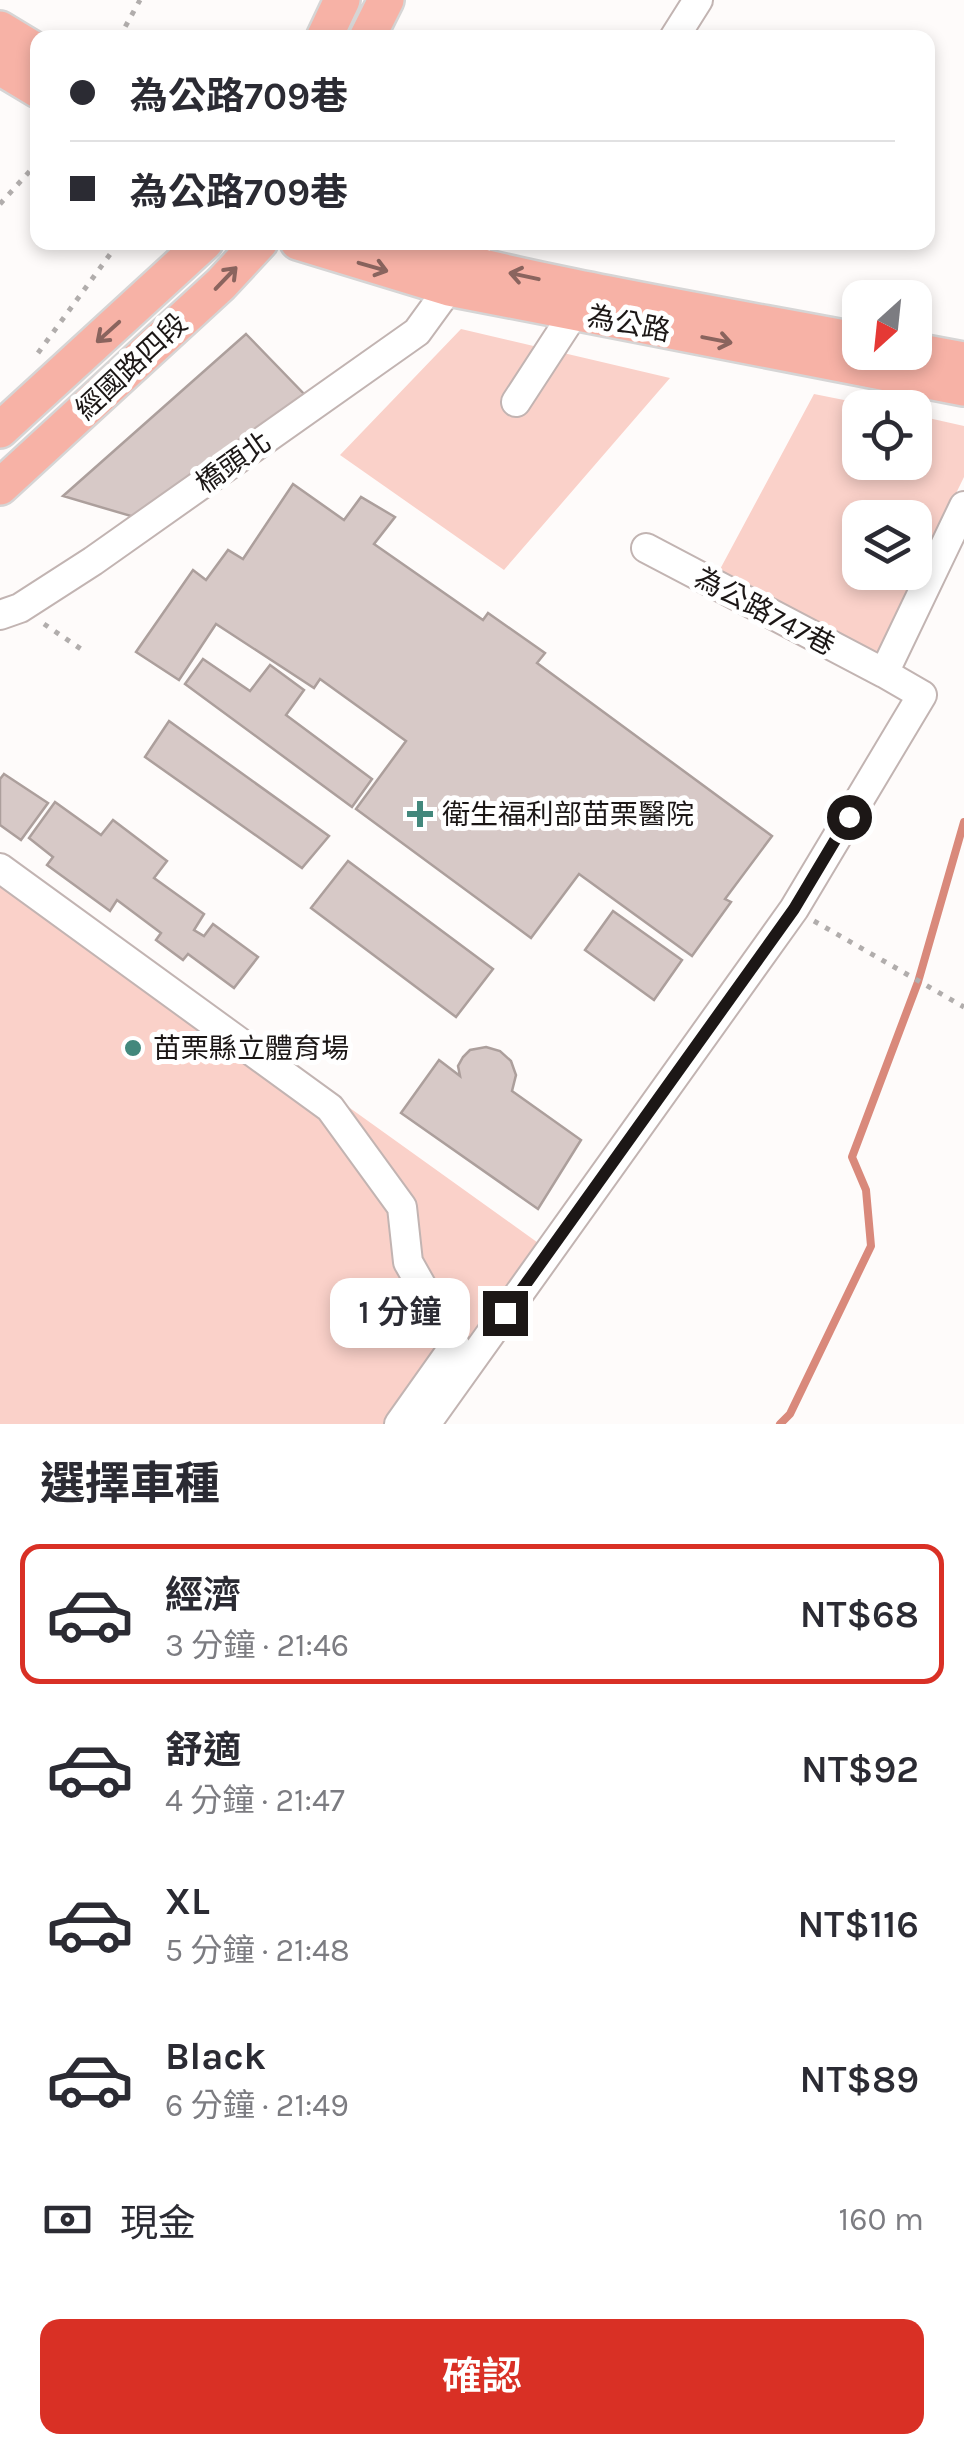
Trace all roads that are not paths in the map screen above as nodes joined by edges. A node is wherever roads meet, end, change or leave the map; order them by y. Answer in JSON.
{"nodes":[{"id":1,"x":342,"y":0,"type":"edge"},
{"id":2,"x":386,"y":0,"type":"edge"},
{"id":3,"x":698,"y":0,"type":"edge"},
{"id":4,"x":0,"y":28,"type":"edge"},
{"id":5,"x":328,"y":30,"type":"edge"},
{"id":6,"x":371,"y":30,"type":"edge"},
{"id":7,"x":679,"y":30,"type":"edge"},
{"id":8,"x":30,"y":47,"type":"edge"},
{"id":9,"x":0,"y":67,"type":"edge"},
{"id":10,"x":30,"y":85,"type":"edge"},
{"id":11,"x":197,"y":250,"type":"edge"},
{"id":12,"x":253,"y":250,"type":"edge"},
{"id":13,"x":355,"y":250,"type":"edge"},
{"id":14,"x":411,"y":250,"type":"edge"},
{"id":15,"x":463,"y":265,"type":"edge"},
{"id":16,"x":576,"y":300,"type":"junction"},
{"id":17,"x":842,"y":338,"type":"edge"},
{"id":18,"x":932,"y":354,"type":"edge"},
{"id":19,"x":964,"y":360,"type":"edge"},
{"id":20,"x":964,"y":388,"type":"edge"},
{"id":21,"x":516,"y":402,"type":"dead end"},
{"id":22,"x":0,"y":430,"type":"edge"},
{"id":23,"x":0,"y":486,"type":"edge"},
{"id":24,"x":964,"y":506,"type":"edge"},
{"id":25,"x":646,"y":548,"type":"dead end"},
{"id":26,"x":10,"y":612,"type":"edge"},
{"id":27,"x":884,"y":673,"type":"junction"},
{"id":28,"x":0,"y":868,"type":"edge"},
{"id":29,"x":399,"y":1424,"type":"edge"},
{"id":30,"x":426,"y":1424,"type":"edge"}],
"edges":[{"from":1,"to":5,"type":"main road"},
{"from":2,"to":6,"type":"main road"},
{"from":3,"to":7,"type":"street"},
{"from":4,"to":8,"type":"main road"},
{"from":9,"to":10,"type":"main road"},
{"from":11,"to":22,"type":"main road","name":"經國路四段","one_way":true},
{"from":23,"to":12,"type":"main road","name":"經國路四段","one_way":true},
{"from":13,"to":15,"type":"main road","name":"為公路","one_way":true},
{"from":14,"to":15,"type":"main road","name":"為公路"},
{"from":15,"to":16,"type":"main road","name":"為公路"},
{"from":15,"to":26,"type":"street","name":"橋頭北"},
{"from":16,"to":17,"type":"main road","name":"為公路"},
{"from":16,"to":20,"type":"main road","name":"為公路","one_way":true},
{"from":16,"to":21,"type":"street"},
{"from":18,"to":19,"type":"main road"},
{"from":24,"to":27,"type":"street"},
{"from":25,"to":27,"type":"street","name":"為公路747巷"},
{"from":27,"to":30,"type":"street","name":"為公路747巷"},
{"from":28,"to":29,"type":"street"}]}
